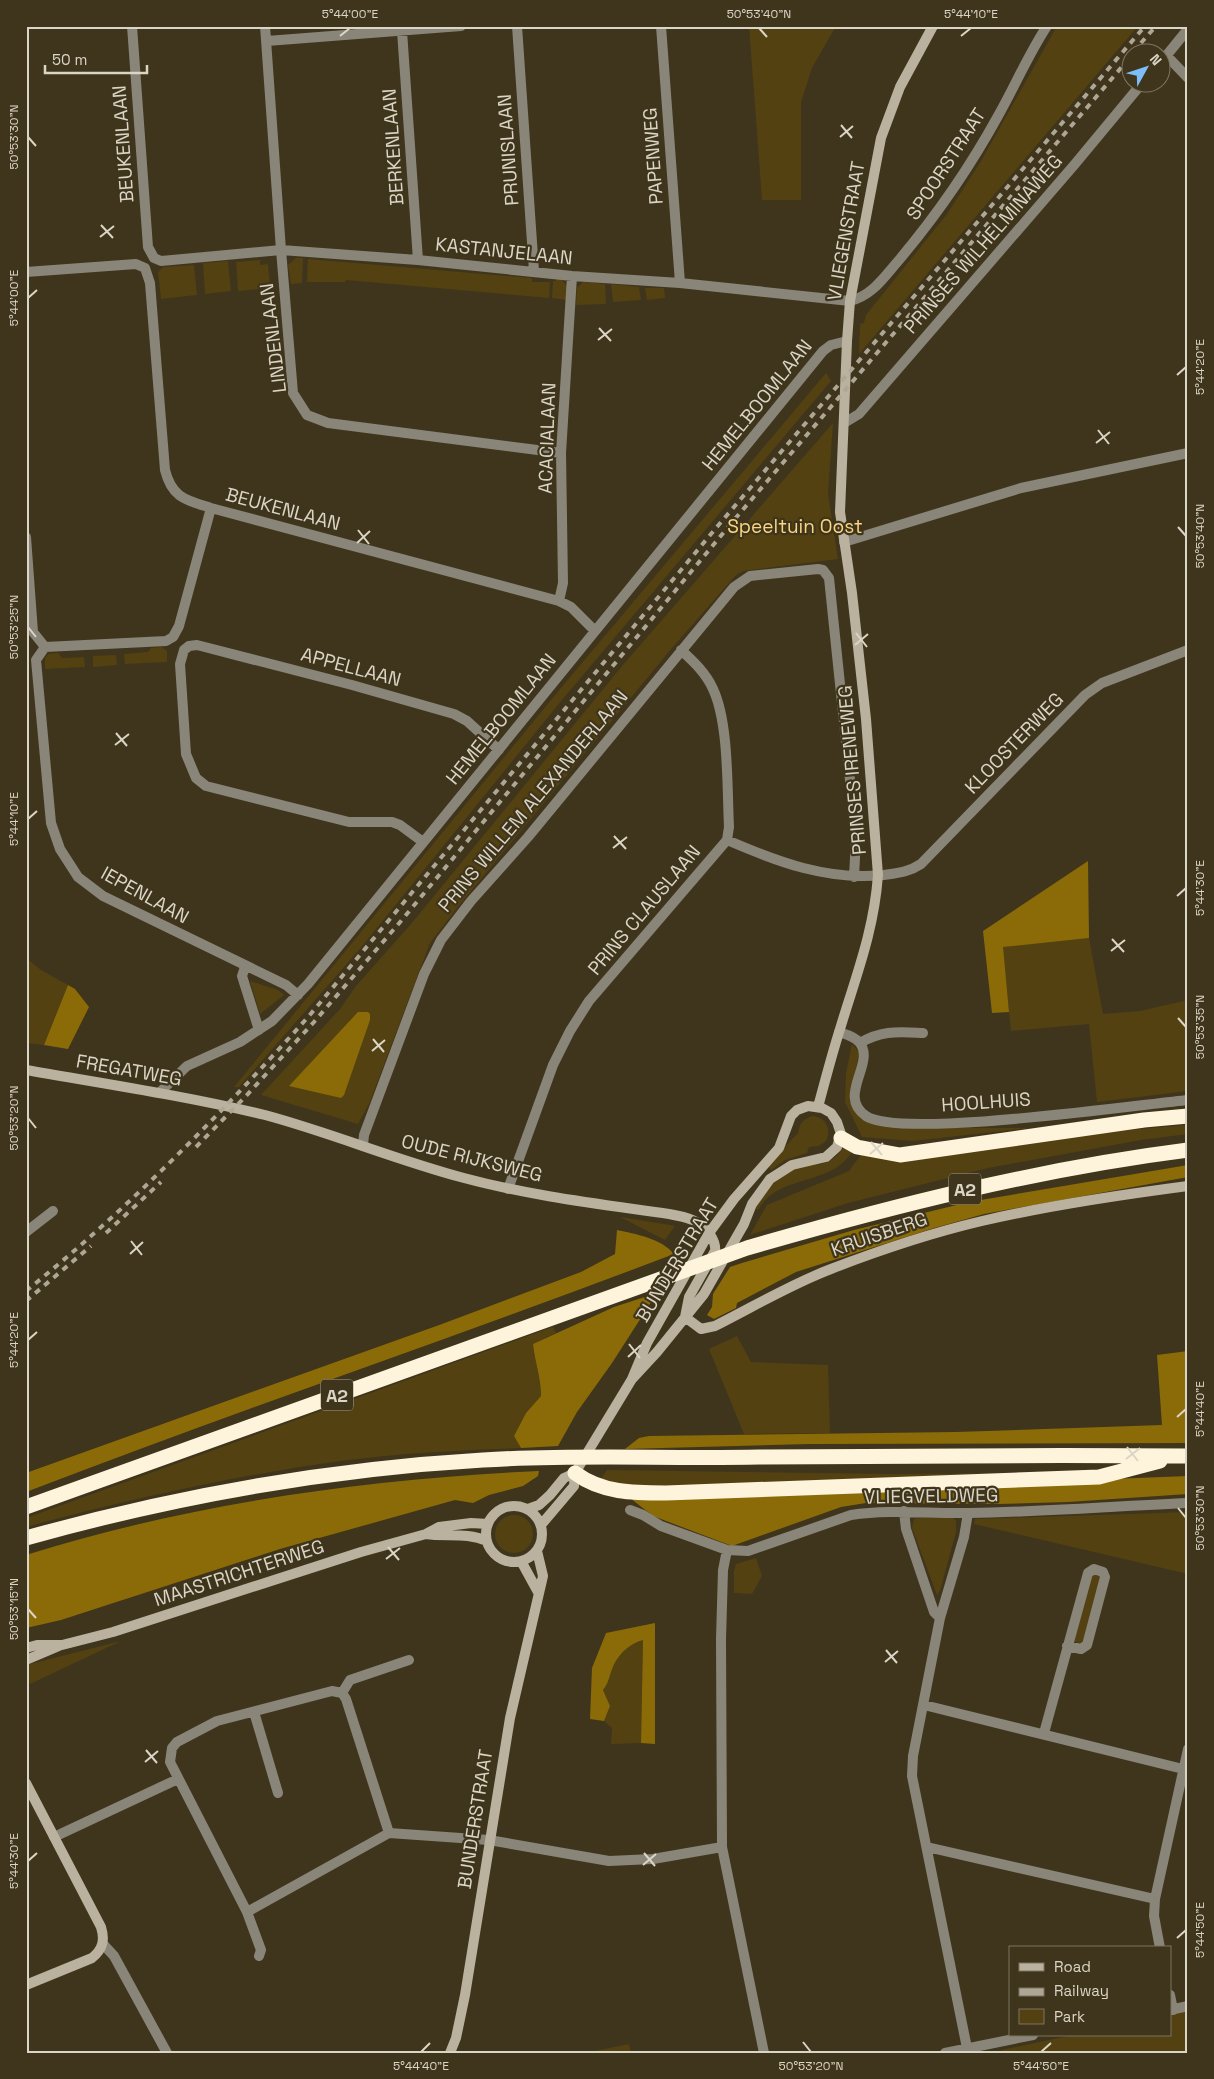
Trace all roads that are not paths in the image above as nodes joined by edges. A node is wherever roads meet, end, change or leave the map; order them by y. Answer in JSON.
{"nodes":[{"id":1,"x":132,"y":26,"type":"edge"},
{"id":2,"x":265,"y":26,"type":"edge"},
{"id":3,"x":461,"y":26,"type":"edge"},
{"id":4,"x":517,"y":26,"type":"edge"},
{"id":5,"x":661,"y":26,"type":"edge"},
{"id":6,"x":933,"y":26,"type":"edge"},
{"id":7,"x":1047,"y":26,"type":"edge"},
{"id":8,"x":1188,"y":29,"type":"edge"},
{"id":9,"x":402,"y":32,"type":"junction"},
{"id":10,"x":267,"y":41,"type":"junction"},
{"id":11,"x":1172,"y":48,"type":"edge"},
{"id":12,"x":1172,"y":65,"type":"edge"},
{"id":13,"x":1188,"y":78,"type":"edge"},
{"id":14,"x":1135,"y":92,"type":"edge"},
{"id":15,"x":280,"y":250,"type":"junction"},
{"id":16,"x":154,"y":258,"type":"junction"},
{"id":17,"x":418,"y":260,"type":"junction"},
{"id":18,"x":145,"y":268,"type":"junction"},
{"id":19,"x":534,"y":271,"type":"junction"},
{"id":20,"x":26,"y":272,"type":"edge"},
{"id":21,"x":572,"y":276,"type":"junction"},
{"id":22,"x":680,"y":283,"type":"junction"},
{"id":23,"x":850,"y":301,"type":"junction"},
{"id":24,"x":847,"y":341,"type":"junction"},
{"id":25,"x":844,"y":423,"type":"junction"},
{"id":26,"x":561,"y":453,"type":"junction"},
{"id":27,"x":1188,"y":453,"type":"edge"},
{"id":28,"x":211,"y":508,"type":"junction"},
{"id":29,"x":26,"y":536,"type":"edge"},
{"id":30,"x":844,"y":542,"type":"junction"},
{"id":31,"x":559,"y":601,"type":"junction"},
{"id":32,"x":596,"y":631,"type":"junction"},
{"id":33,"x":173,"y":637,"type":"junction"},
{"id":34,"x":45,"y":647,"type":"junction"},
{"id":35,"x":184,"y":650,"type":"junction"},
{"id":36,"x":682,"y":650,"type":"junction"},
{"id":37,"x":1188,"y":650,"type":"edge"},
{"id":38,"x":499,"y":750,"type":"junction"},
{"id":39,"x":727,"y":840,"type":"junction"},
{"id":40,"x":423,"y":842,"type":"junction"},
{"id":41,"x":878,"y":875,"type":"junction"},
{"id":42,"x":854,"y":877,"type":"junction"},
{"id":43,"x":245,"y":967,"type":"junction"},
{"id":44,"x":298,"y":994,"type":"junction"},
{"id":45,"x":258,"y":1030,"type":"junction"},
{"id":46,"x":839,"y":1032,"type":"junction"},
{"id":47,"x":923,"y":1033,"type":"dead end"},
{"id":48,"x":860,"y":1043,"type":"junction"},
{"id":49,"x":26,"y":1070,"type":"edge"},
{"id":50,"x":159,"y":1093,"type":"junction"},
{"id":51,"x":1188,"y":1100,"type":"edge"},
{"id":52,"x":226,"y":1106,"type":"joint"},
{"id":53,"x":818,"y":1107,"type":"junction"},
{"id":54,"x":1188,"y":1116,"type":"edge"},
{"id":55,"x":841,"y":1138,"type":"junction"},
{"id":56,"x":363,"y":1145,"type":"junction"},
{"id":57,"x":1188,"y":1150,"type":"edge"},
{"id":58,"x":1188,"y":1186,"type":"edge"},
{"id":59,"x":508,"y":1189,"type":"junction"},
{"id":60,"x":52,"y":1211,"type":"dead end"},
{"id":61,"x":26,"y":1232,"type":"edge"},
{"id":62,"x":709,"y":1233,"type":"junction"},
{"id":63,"x":685,"y":1317,"type":"junction"},
{"id":64,"x":632,"y":1379,"type":"junction"},
{"id":65,"x":1182,"y":1456,"type":"edge"},
{"id":66,"x":575,"y":1473,"type":"junction"},
{"id":67,"x":1188,"y":1503,"type":"edge"},
{"id":68,"x":26,"y":1507,"type":"edge"},
{"id":69,"x":528,"y":1509,"type":"junction"},
{"id":70,"x":630,"y":1510,"type":"dead end"},
{"id":71,"x":904,"y":1511,"type":"junction"},
{"id":72,"x":968,"y":1513,"type":"junction"},
{"id":73,"x":488,"y":1524,"type":"junction"},
{"id":74,"x":541,"y":1525,"type":"junction"},
{"id":75,"x":426,"y":1534,"type":"junction"},
{"id":76,"x":26,"y":1538,"type":"edge"},
{"id":77,"x":487,"y":1541,"type":"junction"},
{"id":78,"x":727,"y":1550,"type":"junction"},
{"id":79,"x":537,"y":1551,"type":"junction"},
{"id":80,"x":521,"y":1561,"type":"junction"},
{"id":81,"x":538,"y":1592,"type":"junction"},
{"id":82,"x":940,"y":1618,"type":"junction"},
{"id":83,"x":62,"y":1644,"type":"junction"},
{"id":84,"x":1067,"y":1646,"type":"junction"},
{"id":85,"x":26,"y":1648,"type":"edge"},
{"id":86,"x":26,"y":1660,"type":"edge"},
{"id":87,"x":409,"y":1660,"type":"dead end"},
{"id":88,"x":342,"y":1694,"type":"junction"},
{"id":89,"x":924,"y":1705,"type":"junction"},
{"id":90,"x":254,"y":1712,"type":"junction"},
{"id":91,"x":1044,"y":1733,"type":"junction"},
{"id":92,"x":1188,"y":1749,"type":"edge"},
{"id":93,"x":1183,"y":1769,"type":"junction"},
{"id":94,"x":178,"y":1780,"type":"junction"},
{"id":95,"x":26,"y":1783,"type":"edge"},
{"id":96,"x":278,"y":1793,"type":"dead end"},
{"id":97,"x":389,"y":1833,"type":"junction"},
{"id":98,"x":54,"y":1836,"type":"junction"},
{"id":99,"x":490,"y":1840,"type":"junction"},
{"id":100,"x":927,"y":1847,"type":"junction"},
{"id":101,"x":722,"y":1848,"type":"junction"},
{"id":102,"x":1155,"y":1900,"type":"junction"},
{"id":103,"x":247,"y":1912,"type":"junction"},
{"id":104,"x":103,"y":1944,"type":"junction"},
{"id":105,"x":1160,"y":1946,"type":"edge"},
{"id":106,"x":258,"y":1956,"type":"dead end"},
{"id":107,"x":26,"y":1985,"type":"edge"},
{"id":108,"x":1188,"y":2006,"type":"edge"},
{"id":109,"x":1172,"y":2010,"type":"edge"},
{"id":110,"x":1029,"y":2036,"type":"edge"},
{"id":111,"x":967,"y":2050,"type":"edge"},
{"id":112,"x":167,"y":2053,"type":"edge"},
{"id":113,"x":450,"y":2053,"type":"edge"},
{"id":114,"x":764,"y":2053,"type":"edge"},
{"id":115,"x":945,"y":2053,"type":"edge"}],
"edges":[{"from":1,"to":16,"type":"street","name":"BEUKENLAAN"},
{"from":2,"to":10,"type":"street","name":"LINDENLAAN"},
{"from":3,"to":9,"type":"street"},
{"from":4,"to":19,"type":"street","name":"PRUNISLAAN"},
{"from":5,"to":22,"type":"street","name":"PAPENWEG"},
{"from":6,"to":23,"type":"main road","name":"VLIEGENSTRAAT"},
{"from":7,"to":23,"type":"street","name":"SPOORSTRAAT"},
{"from":8,"to":11,"type":"street"},
{"from":9,"to":10,"type":"street"},
{"from":9,"to":17,"type":"street","name":"BERKENLAAN"},
{"from":10,"to":15,"type":"street","name":"LINDENLAAN"},
{"from":12,"to":13,"type":"street"},
{"from":14,"to":25,"type":"street","name":"PRINSES WILHELMINAWEG"},
{"from":15,"to":16,"type":"street","name":"KASTANJELAAN"},
{"from":15,"to":17,"type":"street","name":"KASTANJELAAN"},
{"from":15,"to":26,"type":"street","name":"LINDENLAAN"},
{"from":16,"to":18,"type":"street"},
{"from":17,"to":19,"type":"street","name":"KASTANJELAAN"},
{"from":18,"to":20,"type":"street"},
{"from":18,"to":28,"type":"street","name":"BEUKENLAAN"},
{"from":19,"to":21,"type":"street","name":"KASTANJELAAN"},
{"from":21,"to":22,"type":"street","name":"KASTANJELAAN"},
{"from":21,"to":26,"type":"street","name":"ACACIALAAN"},
{"from":22,"to":23,"type":"street","name":"KASTANJELAAN"},
{"from":23,"to":24,"type":"main road","name":"VLIEGENSTRAAT"},
{"from":24,"to":25,"type":"main road","name":"VLIEGENSTRAAT"},
{"from":24,"to":32,"type":"street","name":"HEMELBOOMLAAN"},
{"from":25,"to":30,"type":"main road","name":"PRINSES IRENEWEG"},
{"from":26,"to":31,"type":"street","name":"ACACIALAAN"},
{"from":27,"to":30,"type":"street"},
{"from":28,"to":31,"type":"street","name":"BEUKENLAAN"},
{"from":28,"to":33,"type":"street"},
{"from":29,"to":34,"type":"street"},
{"from":30,"to":41,"type":"main road","name":"PRINSES IRENEWEG"},
{"from":31,"to":32,"type":"street","name":"BEUKENLAAN"},
{"from":32,"to":38,"type":"street","name":"HEMELBOOMLAAN"},
{"from":33,"to":34,"type":"street"},
{"from":33,"to":35,"type":"street"},
{"from":34,"to":43,"type":"street","name":"IEPENLAAN"},
{"from":35,"to":38,"type":"street","name":"APPELLAAN"},
{"from":35,"to":40,"type":"street"},
{"from":36,"to":39,"type":"street","name":"PRINS CLAUSLAAN"},
{"from":36,"to":42,"type":"street","name":"PRINS WILLEM ALEXANDERLAAN"},
{"from":36,"to":56,"type":"street","name":"PRINS WILLEM ALEXANDERLAAN"},
{"from":37,"to":41,"type":"street","name":"KLOOSTERWEG"},
{"from":38,"to":40,"type":"street","name":"HEMELBOOMLAAN"},
{"from":39,"to":42,"type":"street","name":"KLOOSTERWEG"},
{"from":39,"to":59,"type":"street","name":"PRINS CLAUSLAAN"},
{"from":40,"to":44,"type":"street","name":"HEMELBOOMLAAN"},
{"from":41,"to":42,"type":"street","name":"KLOOSTERWEG"},
{"from":41,"to":46,"type":"main road","name":"PRINSES IRENEWEG"},
{"from":43,"to":44,"type":"street","name":"IEPENLAAN"},
{"from":43,"to":45,"type":"street"},
{"from":44,"to":45,"type":"street","name":"HEMELBOOMLAAN"},
{"from":45,"to":50,"type":"street","name":"HEMELBOOMLAAN"},
{"from":46,"to":48,"type":"street"},
{"from":46,"to":53,"type":"main road","name":"PRINSES IRENEWEG"},
{"from":47,"to":48,"type":"street"},
{"from":48,"to":51,"type":"street","name":"HOOLHUIS"},
{"from":49,"to":50,"type":"main road","name":"FREGATWEG"},
{"from":50,"to":52,"type":"main road","name":"FREGATWEG"},
{"from":52,"to":56,"type":"main road","name":"OUDE RIJKSWEG"},
{"from":53,"to":55,"type":"main road"},
{"from":53,"to":62,"type":"main road","name":"BUNDERSTRAAT"},
{"from":54,"to":55,"type":"highway","number":"A2"},
{"from":55,"to":63,"type":"main road","name":"BUNDERSTRAAT"},
{"from":56,"to":59,"type":"main road","name":"OUDE RIJKSWEG"},
{"from":57,"to":68,"type":"highway","number":"A2"},
{"from":58,"to":63,"type":"main road","name":"KRUISBERG"},
{"from":59,"to":62,"type":"main road","name":"OUDE RIJKSWEG"},
{"from":60,"to":61,"type":"street"},
{"from":62,"to":63,"type":"main road"},
{"from":62,"to":64,"type":"main road","name":"BUNDERSTRAAT"},
{"from":63,"to":64,"type":"main road","name":"BUNDERSTRAAT"},
{"from":64,"to":66,"type":"main road","name":"BUNDERSTRAAT"},
{"from":65,"to":66,"type":"highway"},
{"from":65,"to":76,"type":"highway"},
{"from":66,"to":69,"type":"main road","name":"BUNDERSTRAAT"},
{"from":66,"to":74,"type":"main road","name":"BUNDERSTRAAT"},
{"from":67,"to":72,"type":"street","name":"VLIEGVELDWEG"},
{"from":69,"to":73,"type":"main road"},
{"from":69,"to":74,"type":"main road"},
{"from":70,"to":78,"type":"street","name":"VLIEGVELDWEG"},
{"from":71,"to":72,"type":"street","name":"VLIEGVELDWEG"},
{"from":71,"to":78,"type":"street","name":"VLIEGVELDWEG"},
{"from":71,"to":82,"type":"street"},
{"from":72,"to":82,"type":"street"},
{"from":73,"to":75,"type":"main road","name":"MAASTRICHTERWEG"},
{"from":73,"to":77,"type":"main road"},
{"from":74,"to":79,"type":"main road"},
{"from":75,"to":77,"type":"main road","name":"MAASTRICHTERWEG"},
{"from":75,"to":83,"type":"main road","name":"MAASTRICHTERWEG"},
{"from":77,"to":80,"type":"main road"},
{"from":78,"to":101,"type":"street"},
{"from":79,"to":80,"type":"main road"},
{"from":79,"to":81,"type":"main road","name":"BUNDERSTRAAT"},
{"from":80,"to":81,"type":"main road"},
{"from":81,"to":99,"type":"main road","name":"BUNDERSTRAAT"},
{"from":82,"to":89,"type":"street"},
{"from":83,"to":85,"type":"main road","name":"MAASTRICHTERWEG"},
{"from":83,"to":86,"type":"main road","name":"MAASTRICHTERWEG"},
{"from":84,"to":84,"type":"street"},
{"from":84,"to":91,"type":"street"},
{"from":87,"to":88,"type":"street"},
{"from":88,"to":90,"type":"street"},
{"from":88,"to":97,"type":"street"},
{"from":89,"to":91,"type":"street"},
{"from":89,"to":100,"type":"street"},
{"from":90,"to":94,"type":"street"},
{"from":90,"to":96,"type":"street"},
{"from":91,"to":93,"type":"street"},
{"from":92,"to":93,"type":"street"},
{"from":93,"to":102,"type":"street"},
{"from":94,"to":98,"type":"street"},
{"from":94,"to":103,"type":"street"},
{"from":95,"to":98,"type":"main road"},
{"from":97,"to":99,"type":"street"},
{"from":97,"to":103,"type":"street"},
{"from":98,"to":104,"type":"main road"},
{"from":99,"to":101,"type":"street"},
{"from":99,"to":113,"type":"main road","name":"BUNDERSTRAAT"},
{"from":100,"to":102,"type":"street"},
{"from":100,"to":111,"type":"street"},
{"from":101,"to":114,"type":"street"},
{"from":102,"to":105,"type":"street"},
{"from":103,"to":106,"type":"street"},
{"from":104,"to":107,"type":"main road"},
{"from":104,"to":112,"type":"street"},
{"from":108,"to":109,"type":"street"},
{"from":110,"to":111,"type":"street"},
{"from":111,"to":115,"type":"street"}]}
